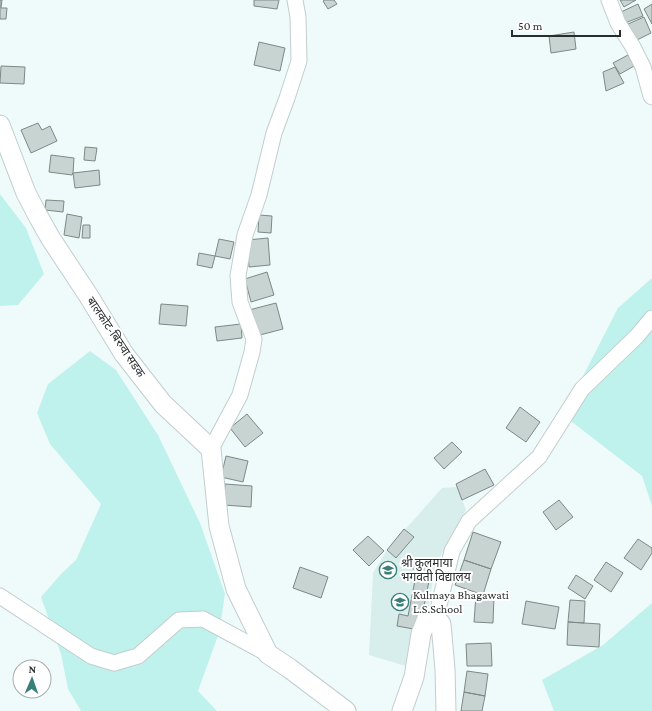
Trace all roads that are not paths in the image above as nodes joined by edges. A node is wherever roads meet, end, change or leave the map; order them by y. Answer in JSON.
{"nodes":[{"id":1,"x":295,"y":0,"type":"edge"},
{"id":2,"x":609,"y":0,"type":"edge"},
{"id":3,"x":652,"y":97,"type":"edge"},
{"id":4,"x":0,"y":125,"type":"edge"},
{"id":5,"x":652,"y":318,"type":"edge"},
{"id":6,"x":211,"y":449,"type":"junction"},
{"id":7,"x":0,"y":596,"type":"edge"},
{"id":8,"x":436,"y":618,"type":"junction"},
{"id":9,"x":268,"y":654,"type":"junction"},
{"id":10,"x":346,"y":711,"type":"edge"},
{"id":11,"x":402,"y":711,"type":"edge"},
{"id":12,"x":446,"y":711,"type":"edge"}],
"edges":[{"from":1,"to":6,"type":"street"},
{"from":2,"to":3,"type":"street"},
{"from":4,"to":6,"type":"main road","name":"बालकोट-बिरुवा सडक"},
{"from":5,"to":8,"type":"street"},
{"from":6,"to":9,"type":"main road"},
{"from":7,"to":9,"type":"street"},
{"from":8,"to":11,"type":"main road"},
{"from":8,"to":12,"type":"main road"},
{"from":9,"to":10,"type":"main road"}]}
